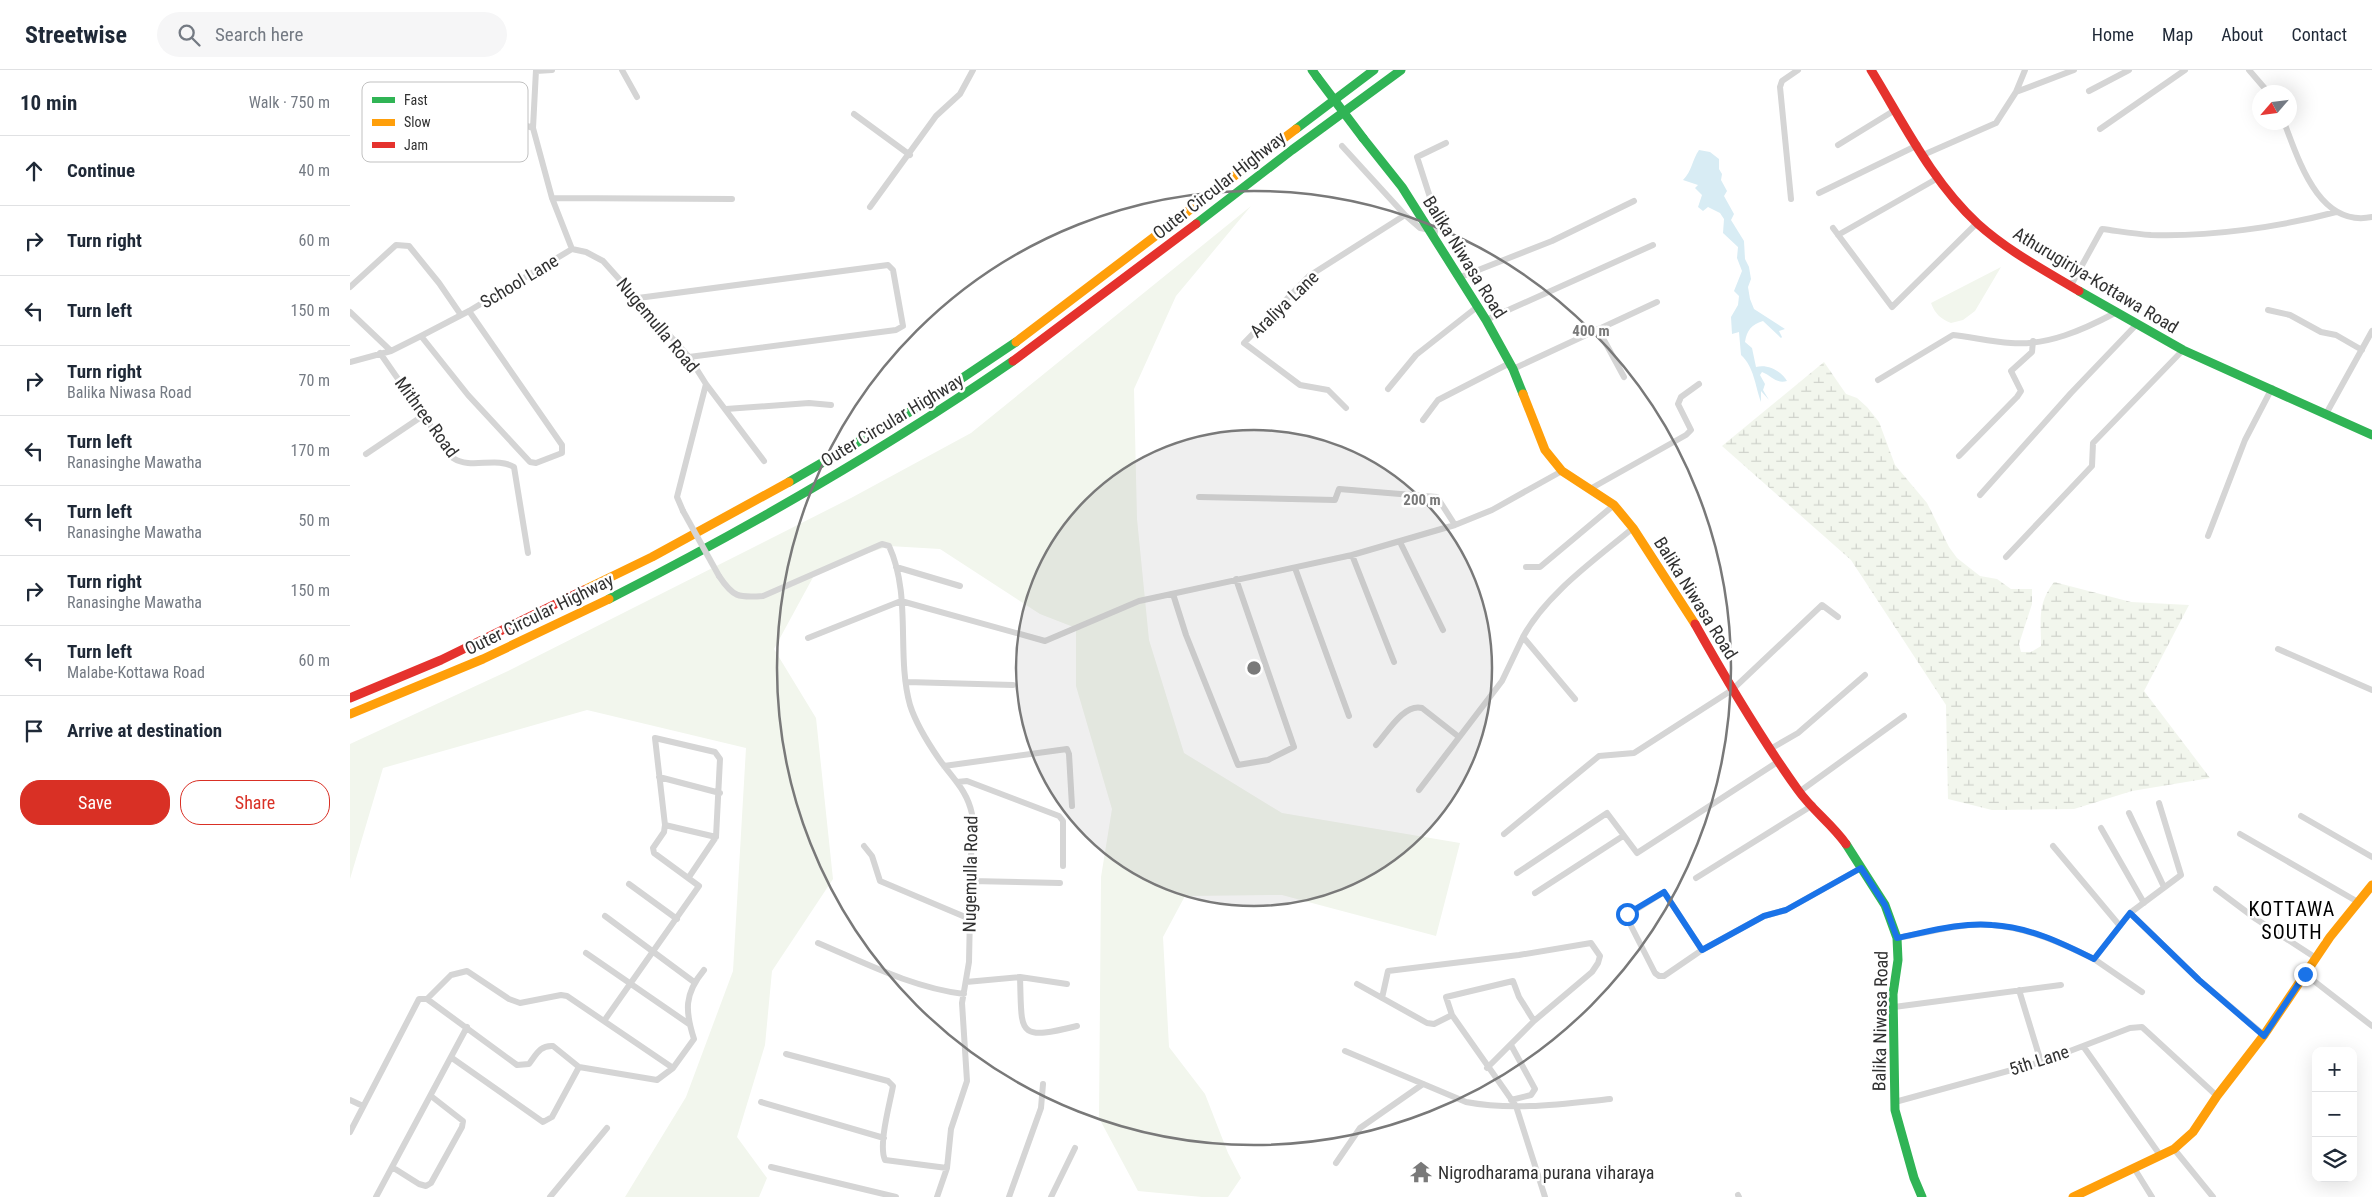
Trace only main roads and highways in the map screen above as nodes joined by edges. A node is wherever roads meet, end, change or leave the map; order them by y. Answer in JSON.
{"nodes":[{"id":1,"x":1374,"y":70,"type":"edge"},
{"id":2,"x":1401,"y":70,"type":"edge"},
{"id":3,"x":1871,"y":70,"type":"edge"},
{"id":4,"x":1314,"y":74,"type":"edge"},
{"id":5,"x":2372,"y":435,"type":"edge"},
{"id":6,"x":350,"y":698,"type":"edge"},
{"id":7,"x":350,"y":714,"type":"edge"},
{"id":8,"x":2372,"y":885,"type":"edge"},
{"id":9,"x":2080,"y":1196,"type":"edge"},
{"id":10,"x":1922,"y":1197,"type":"edge"}],
"edges":[{"from":1,"to":6,"type":"main road","name":"Outer Circular Highway"},
{"from":2,"to":7,"type":"main road","name":"Outer Circular Highway"},
{"from":3,"to":5,"type":"main road","name":"Athurugiriya-Kottawa Road"},
{"from":4,"to":10,"type":"main road","name":"Balika Niwasa Road","bridge":true},
{"from":8,"to":9,"type":"main road"}]}
